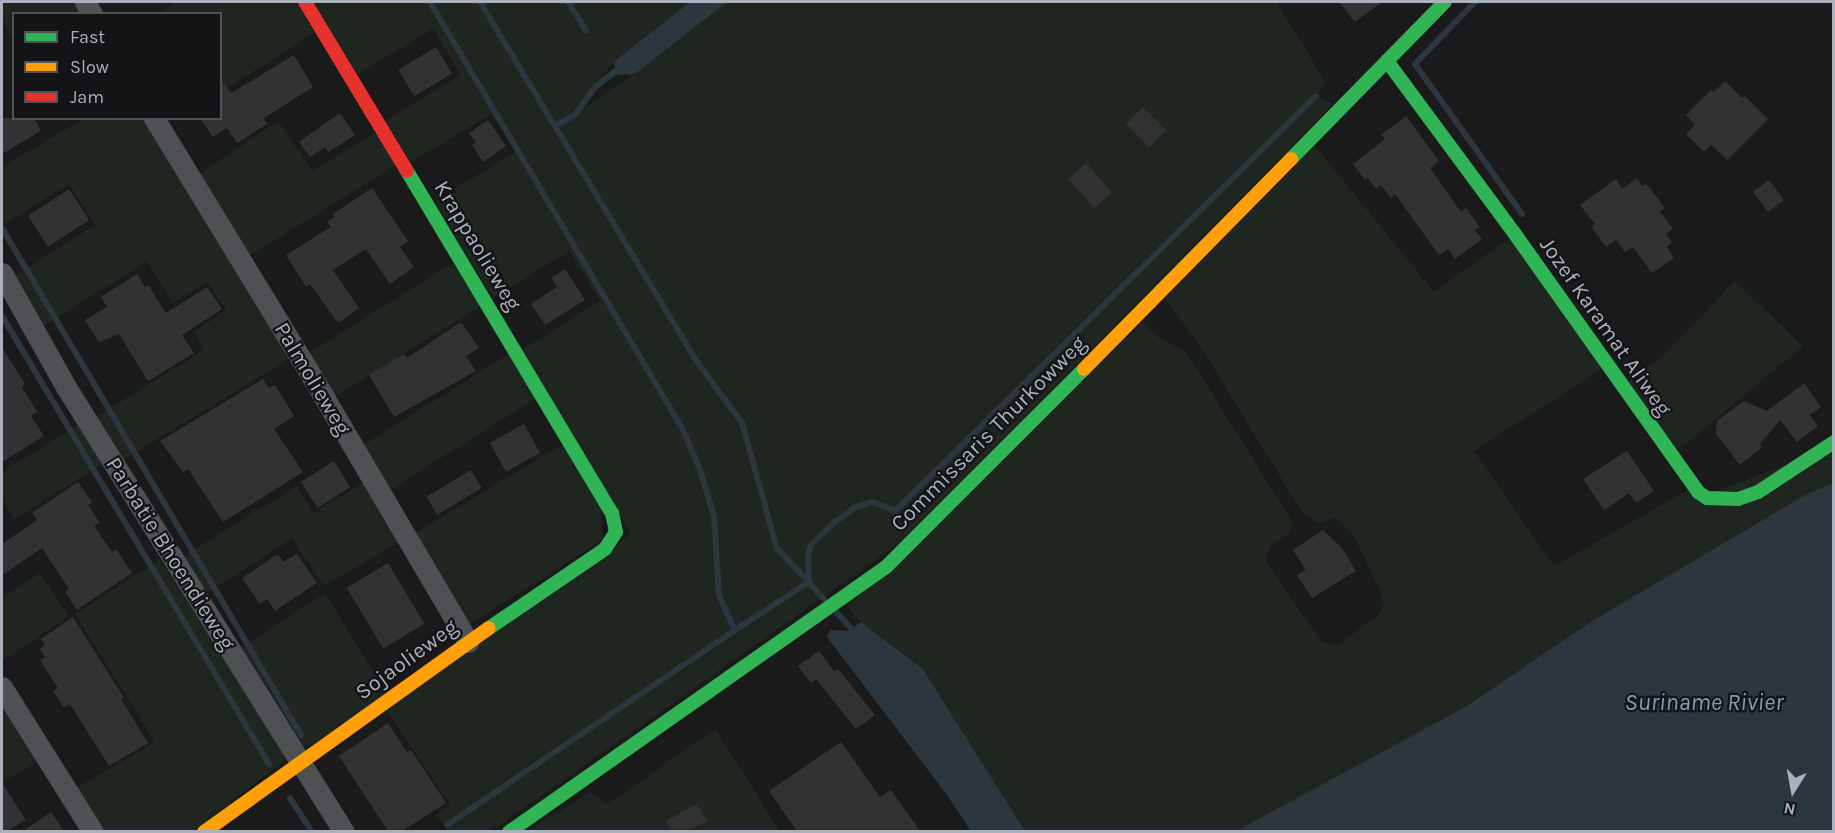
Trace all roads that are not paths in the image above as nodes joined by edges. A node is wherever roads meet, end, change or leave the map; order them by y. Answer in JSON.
{"nodes":[{"id":1,"x":305,"y":2,"type":"edge"},
{"id":2,"x":1445,"y":2,"type":"edge"},
{"id":3,"x":1387,"y":61,"type":"junction"},
{"id":4,"x":155,"y":120,"type":"edge"},
{"id":5,"x":2,"y":273,"type":"edge"},
{"id":6,"x":1833,"y":442,"type":"edge"},
{"id":7,"x":612,"y":513,"type":"joint"},
{"id":8,"x":468,"y":642,"type":"junction"},
{"id":9,"x":2,"y":687,"type":"edge"},
{"id":10,"x":300,"y":764,"type":"junction"},
{"id":11,"x":93,"y":831,"type":"edge"},
{"id":12,"x":204,"y":831,"type":"edge"},
{"id":13,"x":344,"y":831,"type":"edge"},
{"id":14,"x":508,"y":831,"type":"edge"}],
"edges":[{"from":1,"to":7,"type":"street","name":"Krappaolieweg"},
{"from":2,"to":3,"type":"street","name":"Commissaris Thurkowweg"},
{"from":3,"to":6,"type":"street","name":"Jozef Karamat Aliweg"},
{"from":3,"to":14,"type":"street","name":"Commissaris Thurkowweg"},
{"from":4,"to":8,"type":"street","name":"Palmolieweg"},
{"from":5,"to":10,"type":"street","name":"Parbatie Bhoendieweg"},
{"from":7,"to":8,"type":"street","name":"Sojaolieweg"},
{"from":8,"to":10,"type":"street","name":"Sojaolieweg"},
{"from":9,"to":11,"type":"street"},
{"from":10,"to":12,"type":"street","name":"Sojaolieweg"},
{"from":10,"to":13,"type":"street","name":"Parbatie Bhoendieweg"}]}
